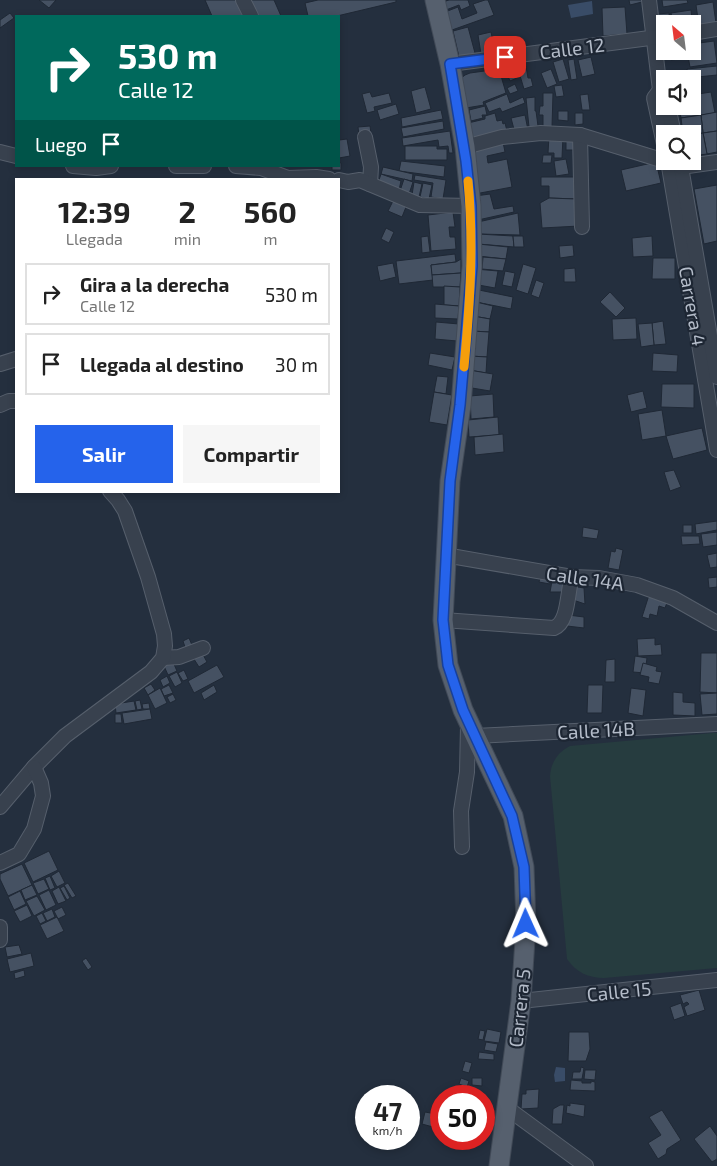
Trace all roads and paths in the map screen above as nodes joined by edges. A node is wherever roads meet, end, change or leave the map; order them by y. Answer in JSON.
{"nodes":[{"id":1,"x":243,"y":0,"type":"edge"},
{"id":2,"x":435,"y":0,"type":"edge"},
{"id":3,"x":649,"y":0,"type":"edge"},
{"id":4,"x":250,"y":15,"type":"edge"},
{"id":5,"x":656,"y":26,"type":"edge"},
{"id":6,"x":717,"y":30,"type":"edge"},
{"id":7,"x":701,"y":32,"type":"edge"},
{"id":8,"x":656,"y":37,"type":"edge"},
{"id":9,"x":450,"y":64,"type":"junction"},
{"id":10,"x":580,"y":135,"type":"junction"},
{"id":11,"x":365,"y":137,"type":"dead end"},
{"id":12,"x":465,"y":148,"type":"junction"},
{"id":13,"x":0,"y":152,"type":"edge"},
{"id":14,"x":15,"y":156,"type":"edge"},
{"id":15,"x":656,"y":156,"type":"edge"},
{"id":16,"x":701,"y":161,"type":"edge"},
{"id":17,"x":717,"y":162,"type":"edge"},
{"id":18,"x":84,"y":167,"type":"edge"},
{"id":19,"x":104,"y":167,"type":"edge"},
{"id":20,"x":261,"y":167,"type":"edge"},
{"id":21,"x":674,"y":170,"type":"edge"},
{"id":22,"x":674,"y":170,"type":"edge"},
{"id":23,"x":288,"y":178,"type":"edge"},
{"id":24,"x":288,"y":178,"type":"edge"},
{"id":25,"x":322,"y":178,"type":"edge"},
{"id":26,"x":342,"y":183,"type":"edge"},
{"id":27,"x":370,"y":184,"type":"junction"},
{"id":28,"x":471,"y":206,"type":"junction"},
{"id":29,"x":582,"y":227,"type":"dead end"},
{"id":30,"x":15,"y":358,"type":"edge"},
{"id":31,"x":0,"y":364,"type":"edge"},
{"id":32,"x":717,"y":377,"type":"edge"},
{"id":33,"x":15,"y":401,"type":"edge"},
{"id":34,"x":0,"y":404,"type":"edge"},
{"id":35,"x":717,"y":450,"type":"edge"},
{"id":36,"x":112,"y":493,"type":"edge"},
{"id":37,"x":445,"y":555,"type":"junction"},
{"id":38,"x":572,"y":577,"type":"junction"},
{"id":39,"x":443,"y":620,"type":"junction"},
{"id":40,"x":717,"y":623,"type":"edge"},
{"id":41,"x":203,"y":648,"type":"dead end"},
{"id":42,"x":163,"y":658,"type":"junction"},
{"id":43,"x":717,"y":724,"type":"edge"},
{"id":44,"x":471,"y":728,"type":"junction"},
{"id":45,"x":34,"y":767,"type":"junction"},
{"id":46,"x":0,"y":807,"type":"edge"},
{"id":47,"x":462,"y":847,"type":"dead end"},
{"id":48,"x":0,"y":863,"type":"edge"},
{"id":49,"x":0,"y":927,"type":"edge"},
{"id":50,"x":0,"y":940,"type":"edge"},
{"id":51,"x":717,"y":980,"type":"edge"},
{"id":52,"x":521,"y":1001,"type":"junction"},
{"id":53,"x":507,"y":1108,"type":"junction"},
{"id":54,"x":499,"y":1166,"type":"edge"},
{"id":55,"x":586,"y":1166,"type":"edge"}],
"edges":[{"from":1,"to":4,"type":"street"},
{"from":2,"to":9,"type":"main road","name":"Carrera 5"},
{"from":3,"to":5,"type":"street","name":"Carrera 4"},
{"from":6,"to":7,"type":"street"},
{"from":8,"to":9,"type":"street","name":"Calle 12"},
{"from":9,"to":12,"type":"main road","name":"Carrera 5"},
{"from":10,"to":12,"type":"street"},
{"from":10,"to":15,"type":"street"},
{"from":10,"to":29,"type":"street"},
{"from":11,"to":27,"type":"street"},
{"from":12,"to":28,"type":"main road","name":"Carrera 5"},
{"from":13,"to":14,"type":"street"},
{"from":16,"to":17,"type":"street"},
{"from":18,"to":19,"type":"street"},
{"from":20,"to":24,"type":"street"},
{"from":21,"to":32,"type":"street","name":"Carrera 4"},
{"from":22,"to":35,"type":"street","name":"Carrera 4"},
{"from":23,"to":25,"type":"street"},
{"from":26,"to":27,"type":"street"},
{"from":27,"to":28,"type":"street"},
{"from":28,"to":37,"type":"main road","name":"Carrera 5"},
{"from":30,"to":31,"type":"street"},
{"from":33,"to":34,"type":"street"},
{"from":36,"to":42,"type":"street"},
{"from":37,"to":38,"type":"street","name":"Calle 14A"},
{"from":37,"to":39,"type":"main road","name":"Carrera 5"},
{"from":38,"to":39,"type":"street"},
{"from":38,"to":40,"type":"street","name":"Calle 14A"},
{"from":39,"to":44,"type":"main road","name":"Carrera 5"},
{"from":41,"to":42,"type":"street"},
{"from":42,"to":45,"type":"street"},
{"from":43,"to":44,"type":"street","name":"Calle 14B"},
{"from":44,"to":47,"type":"street"},
{"from":44,"to":52,"type":"main road","name":"Carrera 5"},
{"from":45,"to":46,"type":"street"},
{"from":45,"to":48,"type":"street"},
{"from":49,"to":50,"type":"street"},
{"from":51,"to":52,"type":"street","name":"Calle 15"},
{"from":52,"to":53,"type":"main road","name":"Carrera 5"},
{"from":53,"to":54,"type":"main road","name":"Carrera 5"},
{"from":53,"to":55,"type":"street"}]}
